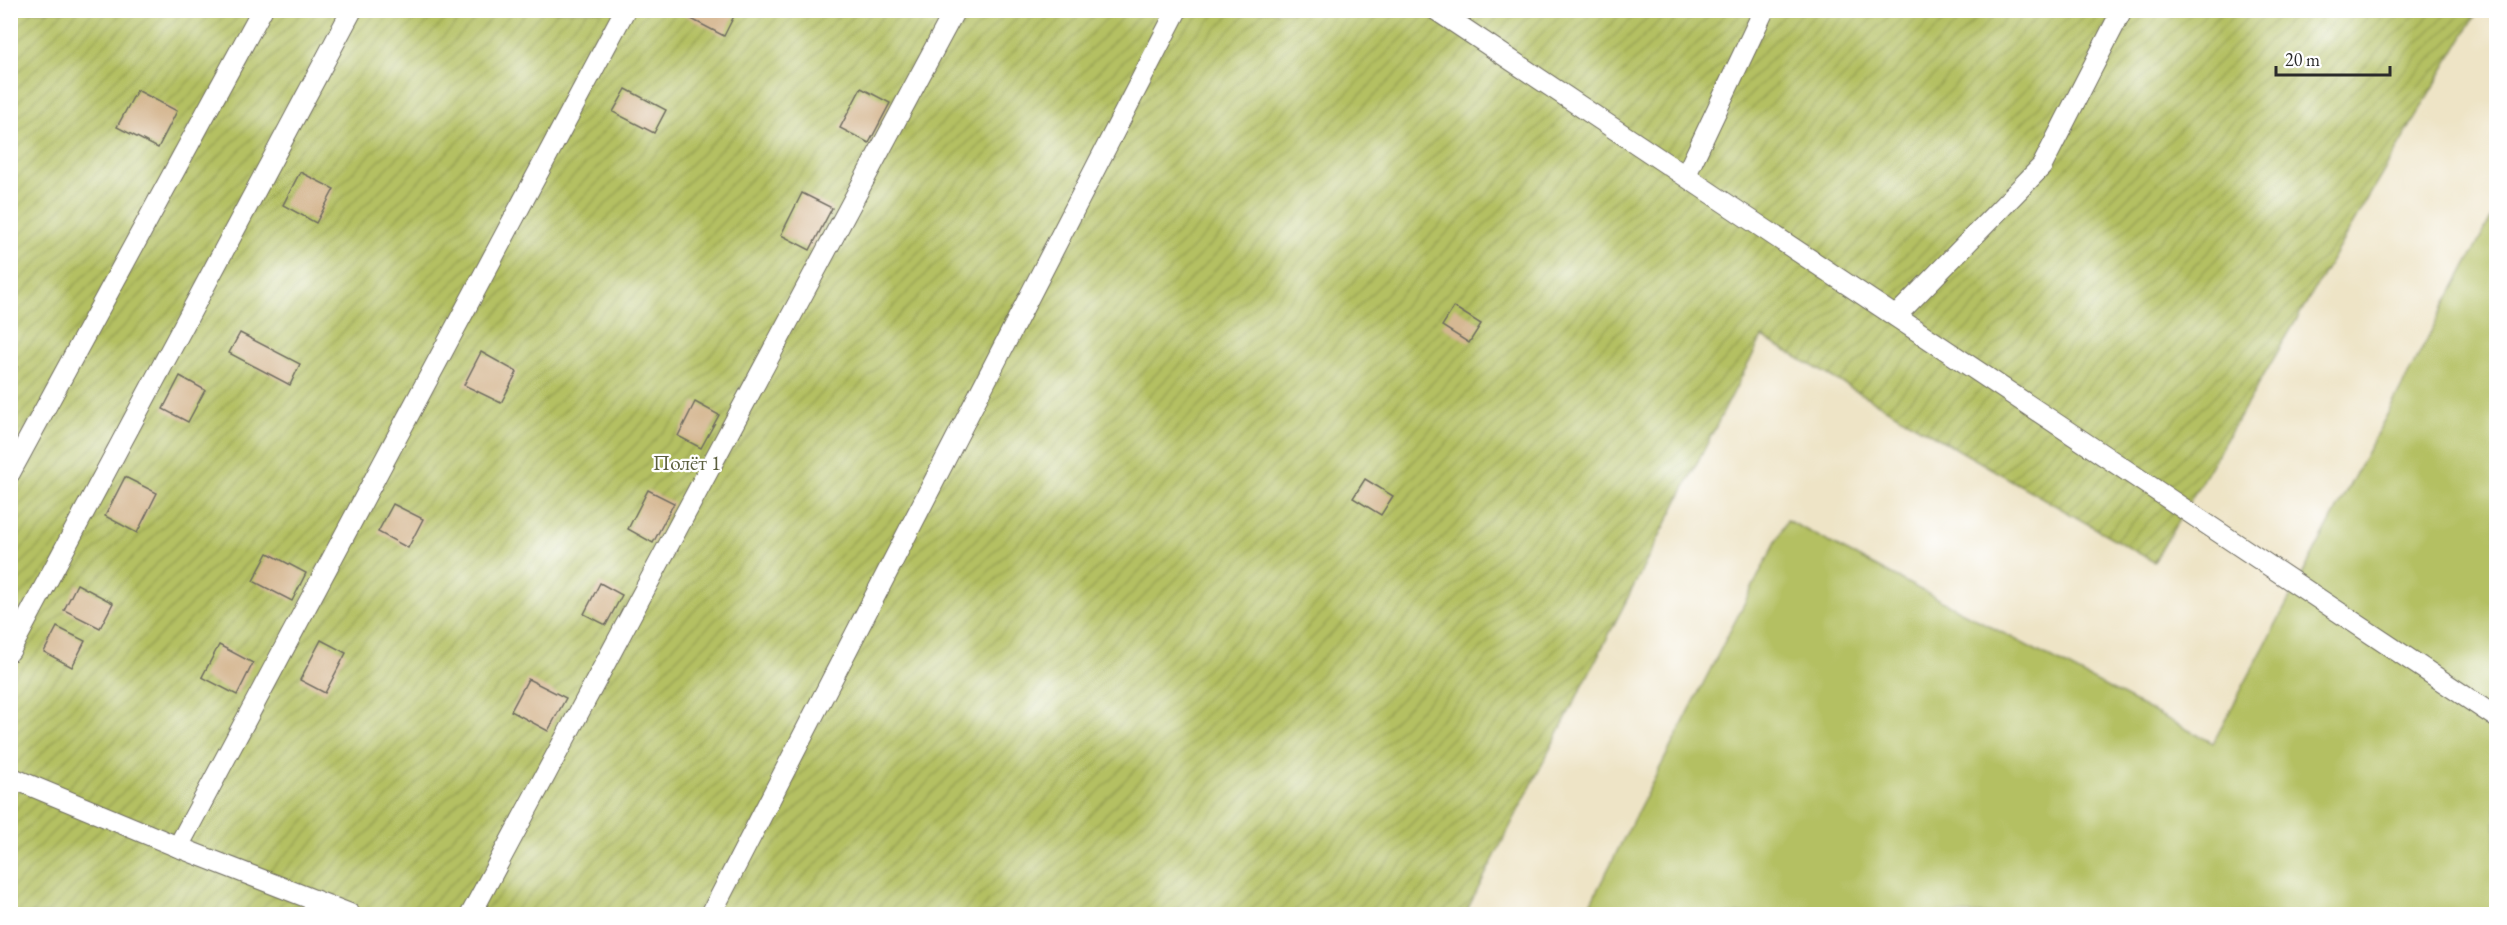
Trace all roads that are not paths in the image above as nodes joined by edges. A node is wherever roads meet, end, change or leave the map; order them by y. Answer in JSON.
{"nodes":[{"id":1,"x":262,"y":10,"type":"edge"},
{"id":2,"x":352,"y":10,"type":"edge"},
{"id":3,"x":625,"y":10,"type":"edge"},
{"id":4,"x":955,"y":10,"type":"edge"},
{"id":5,"x":1177,"y":10,"type":"edge"},
{"id":6,"x":1436,"y":10,"type":"edge"},
{"id":7,"x":1764,"y":10,"type":"edge"},
{"id":8,"x":2122,"y":10,"type":"edge"},
{"id":9,"x":1686,"y":175,"type":"junction"},
{"id":10,"x":1896,"y":316,"type":"junction"},
{"id":11,"x":10,"y":473,"type":"edge"},
{"id":12,"x":10,"y":651,"type":"edge"},
{"id":13,"x":2496,"y":717,"type":"edge"},
{"id":14,"x":10,"y":777,"type":"edge"},
{"id":15,"x":178,"y":847,"type":"junction"},
{"id":16,"x":350,"y":915,"type":"edge"},
{"id":17,"x":471,"y":915,"type":"edge"},
{"id":18,"x":711,"y":915,"type":"edge"}],
"edges":[{"from":1,"to":11,"type":"lane"},
{"from":2,"to":12,"type":"lane"},
{"from":3,"to":15,"type":"lane"},
{"from":4,"to":17,"type":"lane"},
{"from":5,"to":18,"type":"lane"},
{"from":6,"to":9,"type":"lane"},
{"from":7,"to":9,"type":"lane"},
{"from":8,"to":10,"type":"lane"},
{"from":9,"to":10,"type":"lane"},
{"from":10,"to":13,"type":"lane"},
{"from":14,"to":15,"type":"lane"},
{"from":15,"to":16,"type":"lane"}]}
